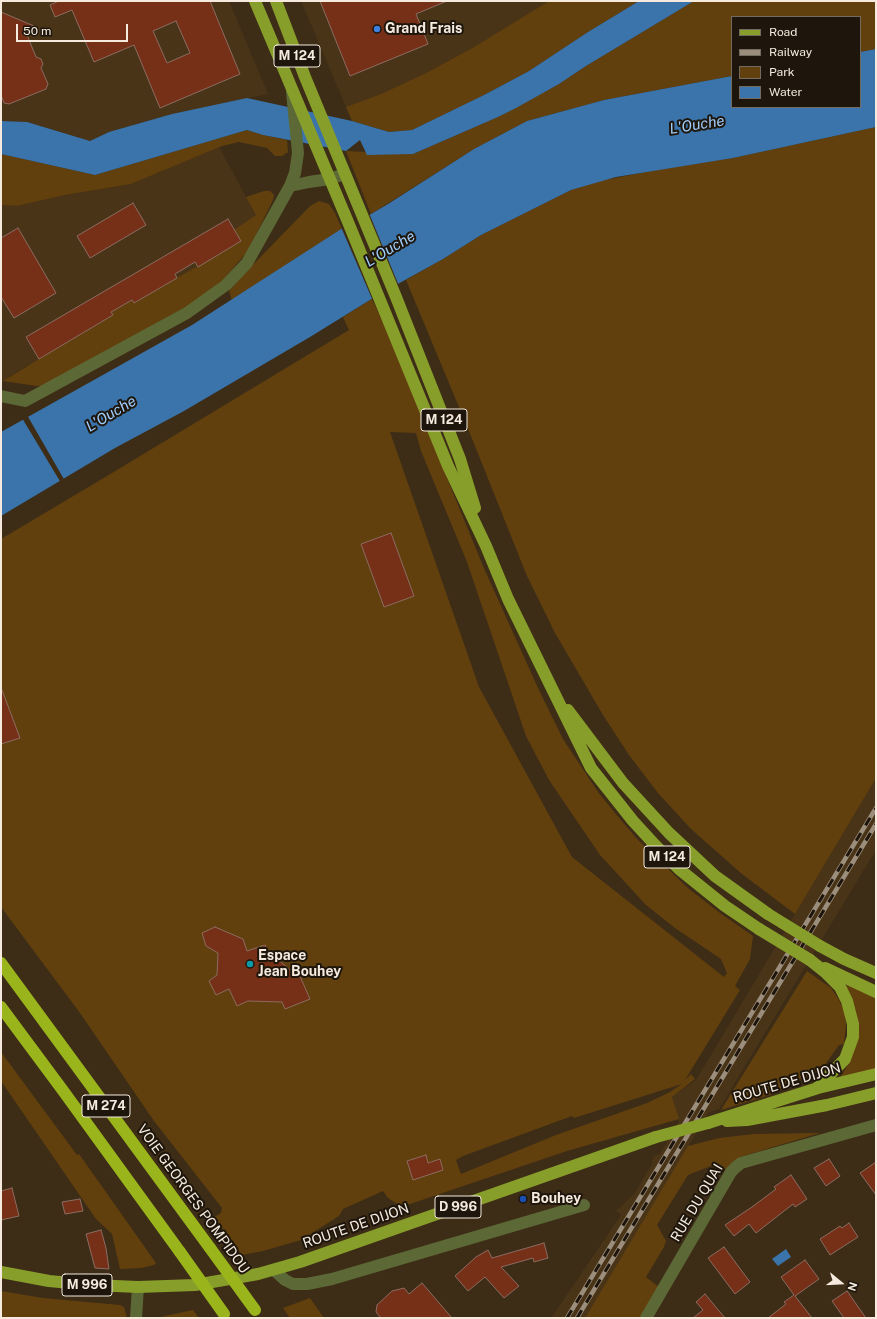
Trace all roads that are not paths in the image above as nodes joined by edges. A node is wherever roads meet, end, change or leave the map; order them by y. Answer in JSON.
{"nodes":[{"id":1,"x":255,"y":1,"type":"edge"},
{"id":2,"x":276,"y":1,"type":"edge"},
{"id":3,"x":291,"y":87,"type":"junction"},
{"id":4,"x":344,"y":174,"type":"junction"},
{"id":5,"x":329,"y":179,"type":"junction"},
{"id":6,"x":290,"y":186,"type":"junction"},
{"id":7,"x":1,"y":396,"type":"edge"},
{"id":8,"x":486,"y":546,"type":"junction"},
{"id":9,"x":552,"y":688,"type":"junction"},
{"id":10,"x":810,"y":960,"type":"junction"},
{"id":11,"x":1,"y":963,"type":"edge"},
{"id":12,"x":876,"y":973,"type":"edge"},
{"id":13,"x":876,"y":992,"type":"edge"},
{"id":14,"x":1,"y":1007,"type":"edge"},
{"id":15,"x":876,"y":1074,"type":"edge"},
{"id":16,"x":818,"y":1088,"type":"junction"},
{"id":17,"x":876,"y":1094,"type":"edge"},
{"id":18,"x":708,"y":1123,"type":"junction"},
{"id":19,"x":875,"y":1127,"type":"edge"},
{"id":20,"x":584,"y":1205,"type":"dead end"},
{"id":21,"x":274,"y":1270,"type":"junction"},
{"id":22,"x":1,"y":1272,"type":"edge"},
{"id":23,"x":175,"y":1286,"type":"joint"},
{"id":24,"x":138,"y":1288,"type":"junction"},
{"id":25,"x":258,"y":1314,"type":"edge"},
{"id":26,"x":225,"y":1316,"type":"edge"},
{"id":27,"x":136,"y":1318,"type":"edge"},
{"id":28,"x":646,"y":1318,"type":"edge"}],
"edges":[{"from":1,"to":3,"type":"main road","number":"M 124"},
{"from":2,"to":4,"type":"main road","number":"M 124"},
{"from":3,"to":5,"type":"main road","number":"M 124"},
{"from":3,"to":6,"type":"street"},
{"from":4,"to":5,"type":"street"},
{"from":4,"to":8,"type":"main road","number":"M 124"},
{"from":5,"to":6,"type":"street"},
{"from":5,"to":8,"type":"main road","number":"M 124"},
{"from":6,"to":7,"type":"street"},
{"from":8,"to":9,"type":"main road","number":"M 124"},
{"from":9,"to":10,"type":"main road","number":"M 124","bridge":true},
{"from":9,"to":12,"type":"main road","number":"M 124","bridge":true},
{"from":10,"to":13,"type":"main road","number":"M 124"},
{"from":10,"to":16,"type":"main road","number":"M 124"},
{"from":11,"to":25,"type":"highway","name":"VOIE GEORGES POMPIDOU","number":"M 274","bridge":true},
{"from":14,"to":26,"type":"highway","number":"M 274","bridge":true},
{"from":15,"to":16,"type":"main road","name":"ROUTE DE DIJON"},
{"from":16,"to":18,"type":"main road","name":"ROUTE DE DIJON"},
{"from":17,"to":18,"type":"main road","name":"ROUTE DE DIJON"},
{"from":18,"to":21,"type":"main road","name":"ROUTE DE DIJON","number":"D 996","bridge":true},
{"from":19,"to":28,"type":"street","name":"RUE DU QUAI"},
{"from":20,"to":21,"type":"street"},
{"from":21,"to":23,"type":"main road","name":"ROUTE DE DIJON","number":"D 996"},
{"from":22,"to":24,"type":"main road","name":"ROUTE DE DIJON","number":"M 996"},
{"from":23,"to":24,"type":"main road","name":"ROUTE DE DIJON","number":"M 996"},
{"from":24,"to":27,"type":"street"}]}
